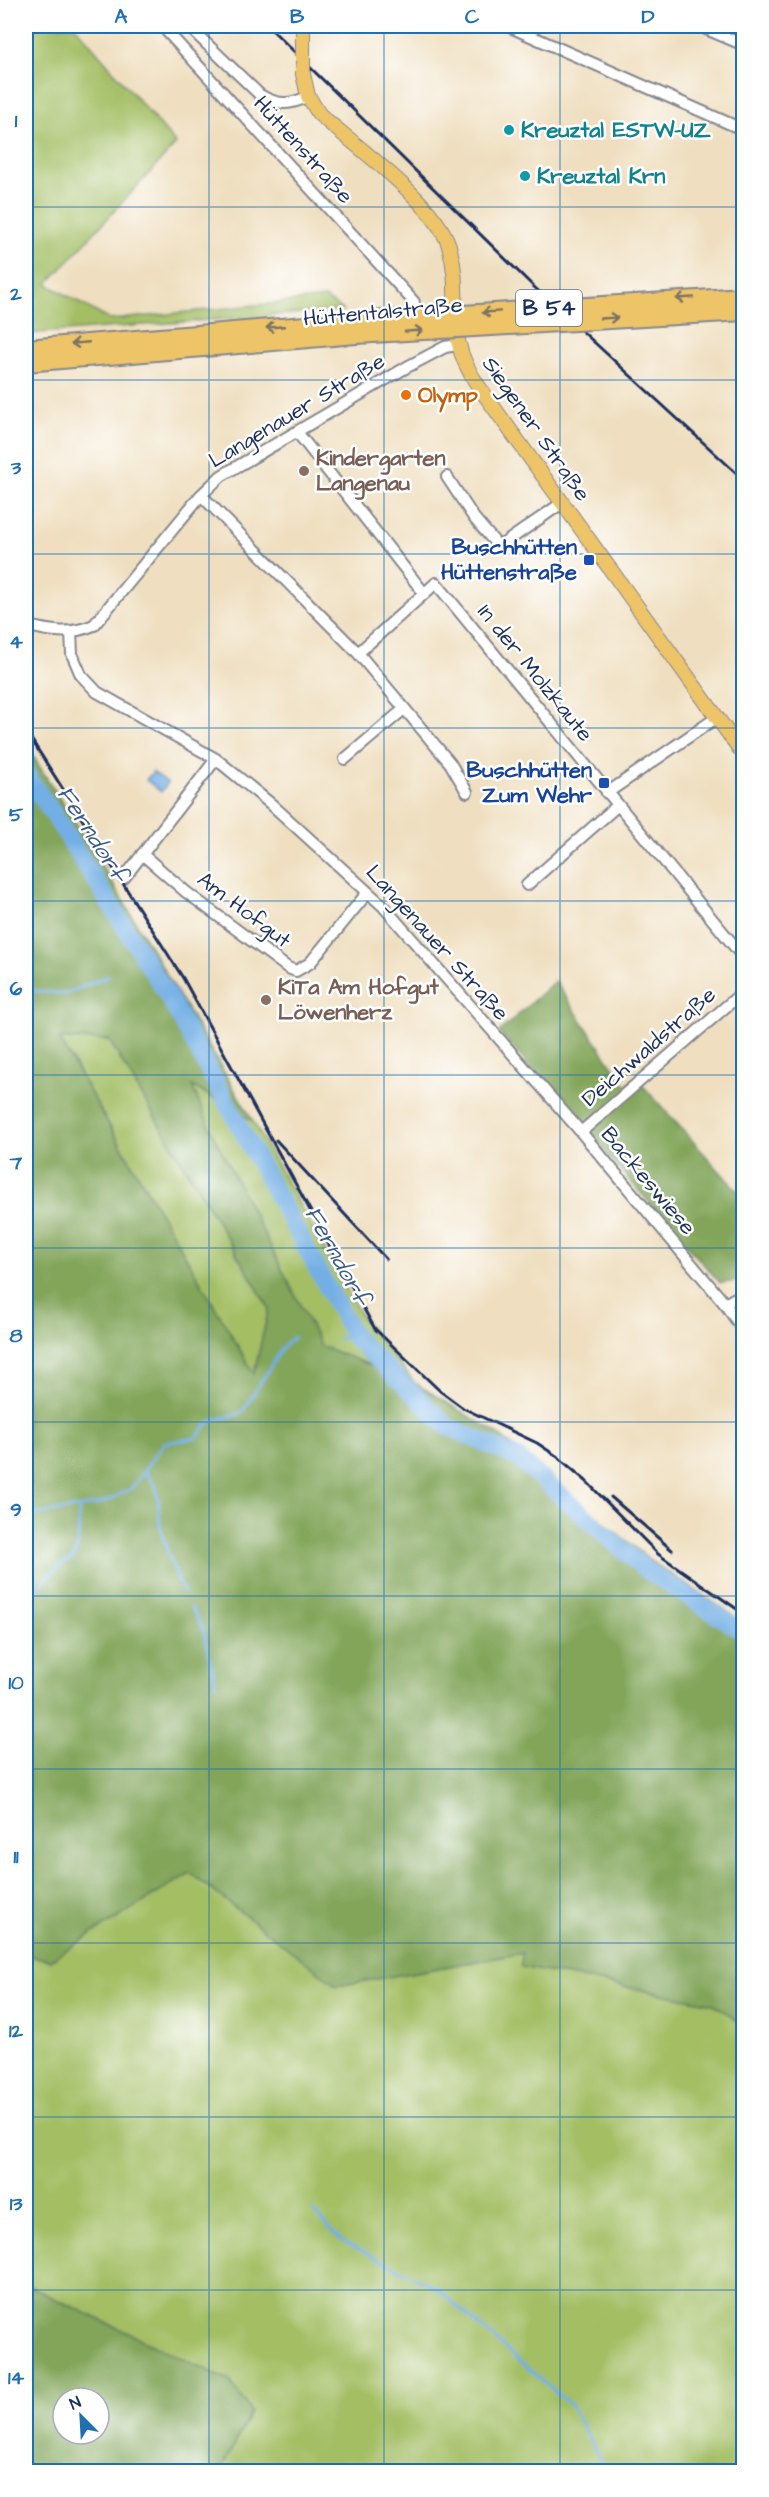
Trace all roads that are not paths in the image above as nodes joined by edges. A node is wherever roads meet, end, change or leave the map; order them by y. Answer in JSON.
{"nodes":[{"id":1,"x":162,"y":26,"type":"edge"},
{"id":2,"x":188,"y":26,"type":"edge"},
{"id":3,"x":303,"y":26,"type":"edge"},
{"id":4,"x":508,"y":26,"type":"edge"},
{"id":5,"x":699,"y":26,"type":"edge"},
{"id":6,"x":523,"y":29,"type":"edge"},
{"id":7,"x":744,"y":45,"type":"edge"},
{"id":8,"x":308,"y":96,"type":"junction"},
{"id":9,"x":744,"y":130,"type":"edge"},
{"id":10,"x":744,"y":296,"type":"edge"},
{"id":11,"x":414,"y":302,"type":"dead end"},
{"id":12,"x":744,"y":312,"type":"edge"},
{"id":13,"x":355,"y":328,"type":"junction"},
{"id":14,"x":457,"y":345,"type":"junction"},
{"id":15,"x":26,"y":348,"type":"edge"},
{"id":16,"x":26,"y":363,"type":"edge"},
{"id":17,"x":297,"y":432,"type":"junction"},
{"id":18,"x":447,"y":477,"type":"dead end"},
{"id":19,"x":201,"y":495,"type":"junction"},
{"id":20,"x":562,"y":503,"type":"junction"},
{"id":21,"x":424,"y":592,"type":"junction"},
{"id":22,"x":26,"y":625,"type":"edge"},
{"id":23,"x":71,"y":632,"type":"junction"},
{"id":24,"x":358,"y":653,"type":"junction"},
{"id":25,"x":404,"y":709,"type":"junction"},
{"id":26,"x":716,"y":718,"type":"junction"},
{"id":27,"x":744,"y":755,"type":"edge"},
{"id":28,"x":216,"y":759,"type":"junction"},
{"id":29,"x":345,"y":759,"type":"dead end"},
{"id":30,"x":467,"y":792,"type":"dead end"},
{"id":31,"x":607,"y":793,"type":"junction"},
{"id":32,"x":618,"y":804,"type":"junction"},
{"id":33,"x":142,"y":854,"type":"junction"},
{"id":34,"x":124,"y":878,"type":"dead end"},
{"id":35,"x":527,"y":885,"type":"dead end"},
{"id":36,"x":368,"y":892,"type":"junction"},
{"id":37,"x":744,"y":958,"type":"edge"},
{"id":38,"x":744,"y":991,"type":"edge"},
{"id":39,"x":517,"y":1062,"type":"joint"},
{"id":40,"x":581,"y":1132,"type":"junction"},
{"id":41,"x":744,"y":1293,"type":"edge"},
{"id":42,"x":725,"y":1304,"type":"junction"},
{"id":43,"x":744,"y":1331,"type":"edge"}],
"edges":[{"from":1,"to":11,"type":"street","name":"Hüttenstraße"},
{"from":2,"to":8,"type":"street","name":"Hüttenstraße"},
{"from":3,"to":8,"type":"main road","name":"Siegener Straße","bridge":true},
{"from":4,"to":6,"type":"street"},
{"from":5,"to":7,"type":"street"},
{"from":6,"to":9,"type":"street"},
{"from":8,"to":14,"type":"main road","name":"Siegener Straße"},
{"from":10,"to":13,"type":"highway","name":"Hüttentalstraße","number":"B 54","one_way":true,"bridge":true},
{"from":13,"to":12,"type":"highway","name":"Hüttentalstraße","number":"B 54","one_way":true,"bridge":true},
{"from":13,"to":15,"type":"highway","name":"Hüttentalstraße","number":"B 54","one_way":true},
{"from":13,"to":16,"type":"highway","name":"Hüttentalstraße","number":"B 54"},
{"from":14,"to":17,"type":"street","name":"Langenauer Straße"},
{"from":14,"to":20,"type":"main road","name":"Siegener Straße"},
{"from":17,"to":19,"type":"street","name":"Langenauer Straße"},
{"from":17,"to":21,"type":"street"},
{"from":18,"to":20,"type":"street"},
{"from":19,"to":23,"type":"street","name":"Langenauer Straße"},
{"from":19,"to":24,"type":"street"},
{"from":20,"to":26,"type":"main road","name":"Siegener Straße"},
{"from":21,"to":24,"type":"street"},
{"from":21,"to":31,"type":"street","name":"In der Molzkaute"},
{"from":22,"to":23,"type":"street"},
{"from":23,"to":28,"type":"street","name":"Langenauer Straße"},
{"from":24,"to":25,"type":"street"},
{"from":25,"to":29,"type":"street"},
{"from":25,"to":30,"type":"street"},
{"from":26,"to":27,"type":"main road","name":"Siegener Straße"},
{"from":26,"to":31,"type":"street"},
{"from":28,"to":33,"type":"street"},
{"from":28,"to":36,"type":"street","name":"Langenauer Straße"},
{"from":31,"to":32,"type":"street","name":"In der Molzkaute"},
{"from":32,"to":35,"type":"street"},
{"from":32,"to":37,"type":"street","name":"In der Molzkaute"},
{"from":33,"to":34,"type":"street"},
{"from":33,"to":36,"type":"street","name":"Am Hofgut"},
{"from":36,"to":39,"type":"street","name":"Langenauer Straße"},
{"from":38,"to":40,"type":"street","name":"Deichwaldstraße"},
{"from":39,"to":40,"type":"street","name":"Backeswiese"},
{"from":40,"to":42,"type":"street","name":"Backeswiese"},
{"from":41,"to":42,"type":"street"},
{"from":42,"to":43,"type":"street","name":"Backeswiese"}]}
